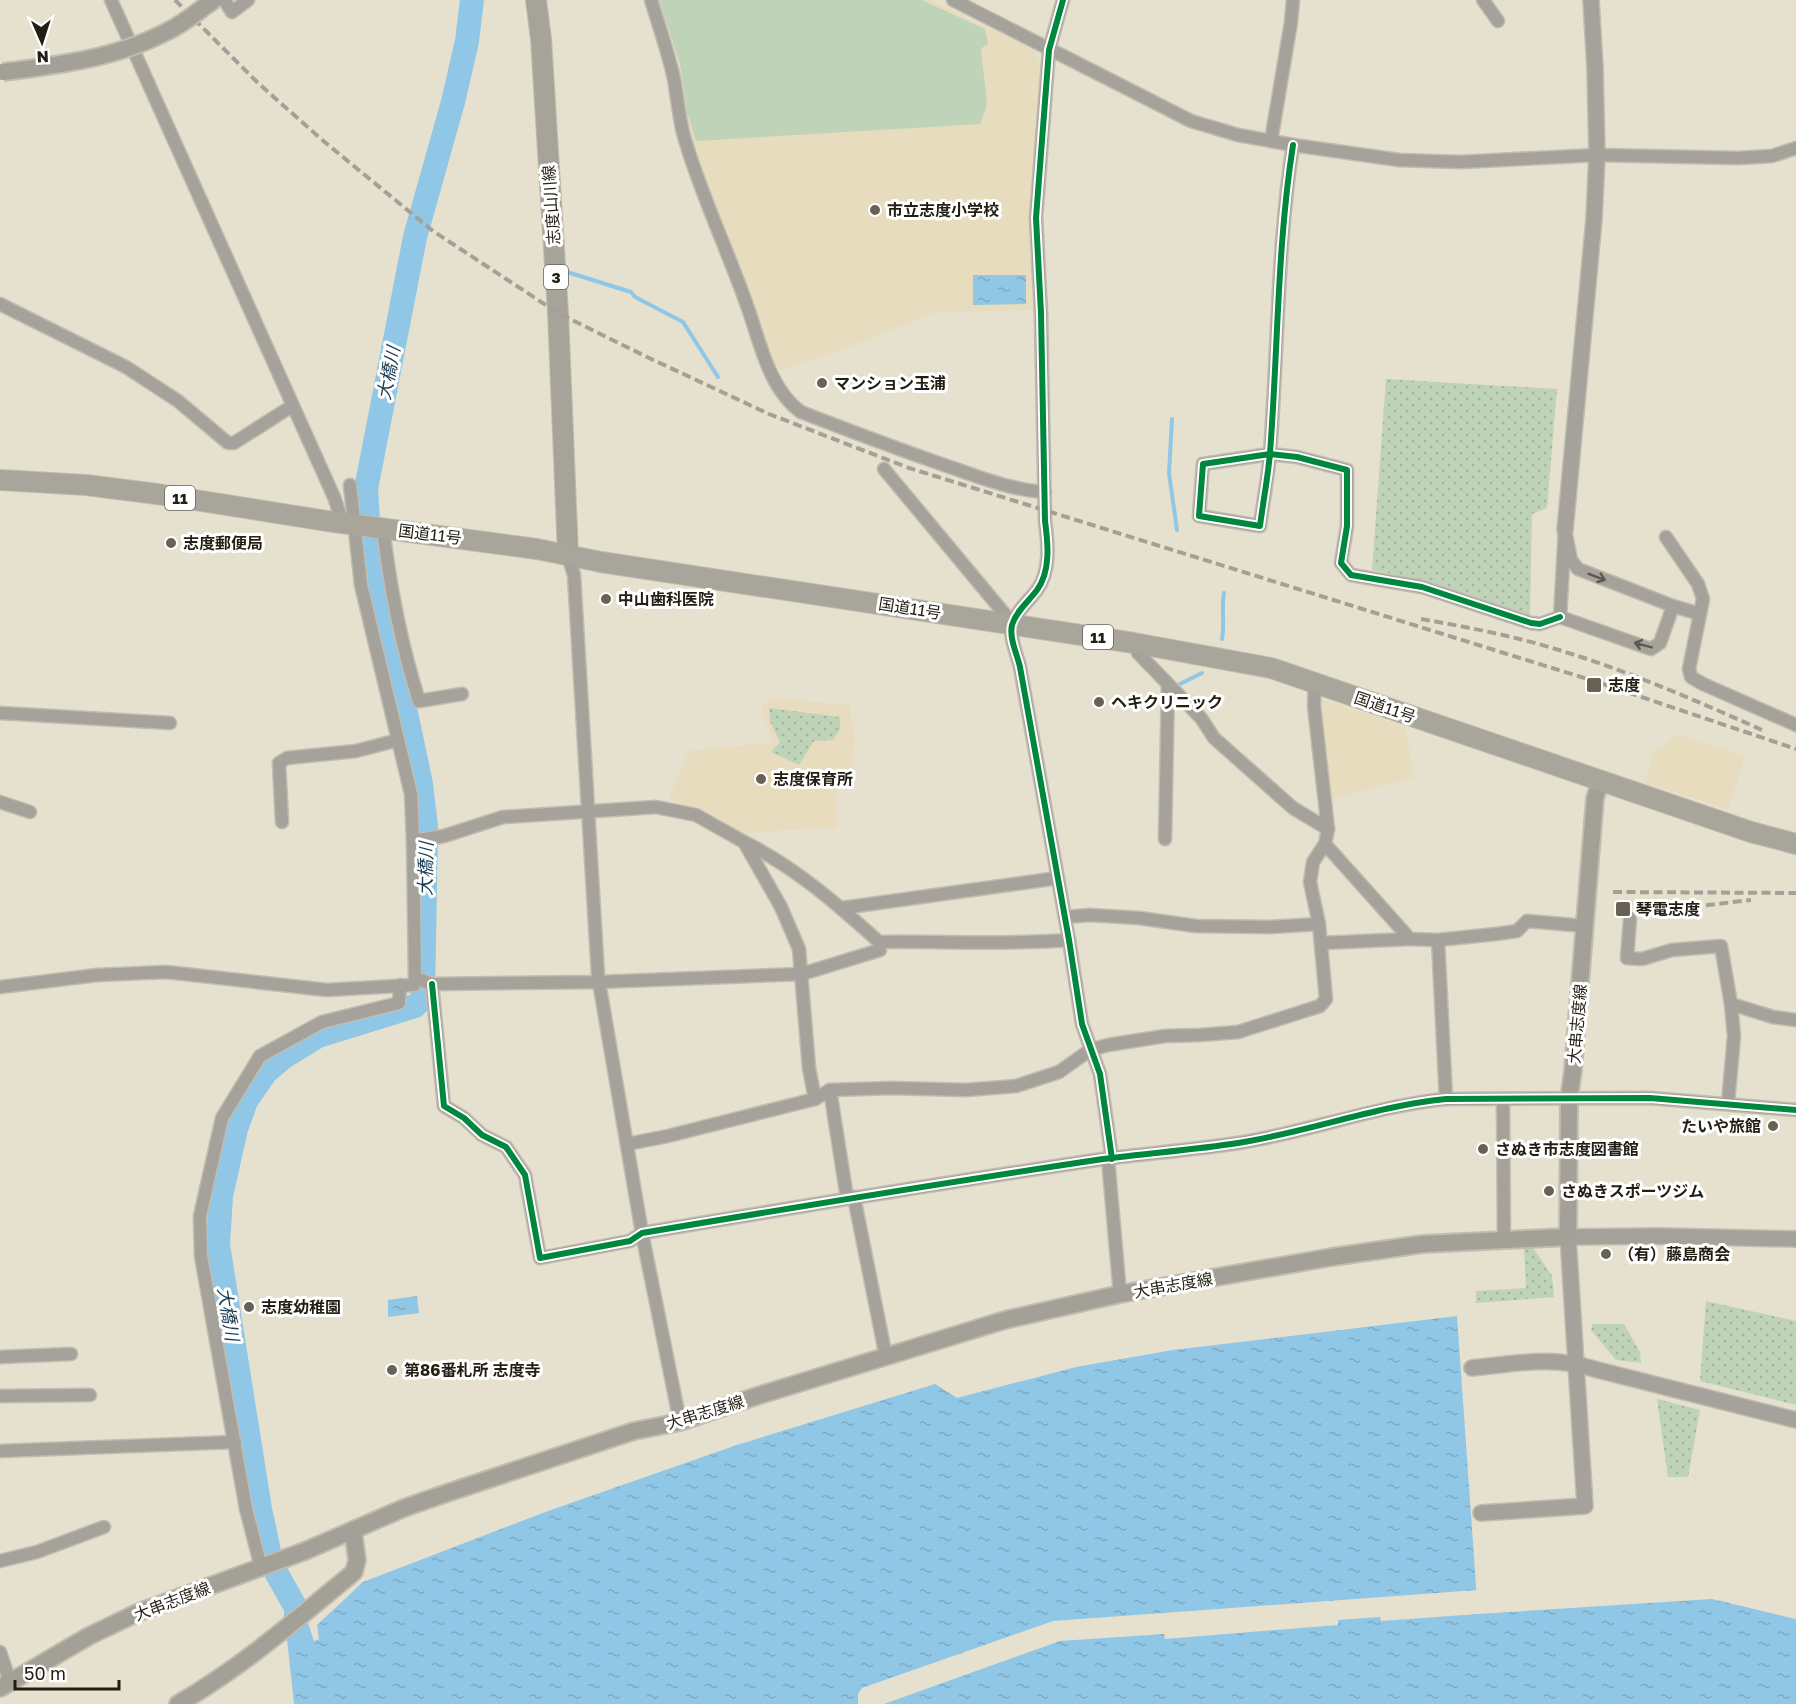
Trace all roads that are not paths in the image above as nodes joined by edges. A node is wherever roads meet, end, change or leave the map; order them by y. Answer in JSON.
{"nodes":[{"id":1,"x":111,"y":0,"type":"edge"},
{"id":2,"x":214,"y":0,"type":"edge"},
{"id":3,"x":224,"y":0,"type":"edge"},
{"id":4,"x":248,"y":0,"type":"edge"},
{"id":5,"x":536,"y":0,"type":"edge"},
{"id":6,"x":651,"y":0,"type":"edge"},
{"id":7,"x":953,"y":0,"type":"edge"},
{"id":8,"x":1063,"y":0,"type":"edge"},
{"id":9,"x":1293,"y":0,"type":"edge"},
{"id":10,"x":1483,"y":0,"type":"edge"},
{"id":11,"x":1591,"y":0,"type":"edge"},
{"id":12,"x":1498,"y":21,"type":"dead end"},
{"id":13,"x":1049,"y":50,"type":"junction"},
{"id":14,"x":1,"y":73,"type":"edge"},
{"id":15,"x":1271,"y":141,"type":"junction"},
{"id":16,"x":1293,"y":145,"type":"junction"},
{"id":17,"x":1796,"y":148,"type":"edge"},
{"id":18,"x":1597,"y":155,"type":"junction"},
{"id":19,"x":0,"y":304,"type":"edge"},
{"id":20,"x":292,"y":406,"type":"junction"},
{"id":21,"x":1270,"y":454,"type":"junction"},
{"id":22,"x":884,"y":469,"type":"dead end"},
{"id":23,"x":0,"y":480,"type":"edge"},
{"id":24,"x":350,"y":485,"type":"dead end"},
{"id":25,"x":1045,"y":492,"type":"junction"},
{"id":26,"x":363,"y":526,"type":"junction"},
{"id":27,"x":1565,"y":530,"type":"junction"},
{"id":28,"x":1666,"y":537,"type":"dead end"},
{"id":29,"x":568,"y":555,"type":"junction"},
{"id":30,"x":1673,"y":606,"type":"junction"},
{"id":31,"x":1700,"y":614,"type":"junction"},
{"id":32,"x":1560,"y":616,"type":"junction"},
{"id":33,"x":1012,"y":624,"type":"junction"},
{"id":34,"x":1134,"y":643,"type":"junction"},
{"id":35,"x":1315,"y":682,"type":"junction"},
{"id":36,"x":1168,"y":685,"type":"junction"},
{"id":37,"x":462,"y":694,"type":"dead end"},
{"id":38,"x":0,"y":714,"type":"edge"},
{"id":39,"x":170,"y":723,"type":"dead end"},
{"id":40,"x":1796,"y":725,"type":"edge"},
{"id":41,"x":398,"y":740,"type":"junction"},
{"id":42,"x":1601,"y":780,"type":"junction"},
{"id":43,"x":0,"y":802,"type":"edge"},
{"id":44,"x":30,"y":812,"type":"dead end"},
{"id":45,"x":587,"y":813,"type":"junction"},
{"id":46,"x":282,"y":822,"type":"dead end"},
{"id":47,"x":1328,"y":829,"type":"junction"},
{"id":48,"x":1165,"y":839,"type":"dead end"},
{"id":49,"x":413,"y":841,"type":"junction"},
{"id":50,"x":744,"y":842,"type":"junction"},
{"id":51,"x":1325,"y":844,"type":"junction"},
{"id":52,"x":1796,"y":844,"type":"edge"},
{"id":53,"x":1058,"y":878,"type":"junction"},
{"id":54,"x":842,"y":908,"type":"junction"},
{"id":55,"x":1065,"y":917,"type":"junction"},
{"id":56,"x":1630,"y":919,"type":"dead end"},
{"id":57,"x":1319,"y":924,"type":"junction"},
{"id":58,"x":1585,"y":926,"type":"junction"},
{"id":59,"x":1410,"y":939,"type":"junction"},
{"id":60,"x":1069,"y":940,"type":"junction"},
{"id":61,"x":1438,"y":940,"type":"junction"},
{"id":62,"x":879,"y":942,"type":"junction"},
{"id":63,"x":1321,"y":943,"type":"junction"},
{"id":64,"x":802,"y":974,"type":"junction"},
{"id":65,"x":415,"y":978,"type":"junction"},
{"id":66,"x":598,"y":982,"type":"junction"},
{"id":67,"x":432,"y":984,"type":"junction"},
{"id":68,"x":400,"y":985,"type":"junction"},
{"id":69,"x":0,"y":987,"type":"edge"},
{"id":70,"x":1731,"y":1004,"type":"junction"},
{"id":71,"x":1796,"y":1020,"type":"edge"},
{"id":72,"x":1090,"y":1050,"type":"junction"},
{"id":73,"x":830,"y":1090,"type":"junction"},
{"id":74,"x":814,"y":1099,"type":"junction"},
{"id":75,"x":1446,"y":1099,"type":"junction"},
{"id":76,"x":1569,"y":1099,"type":"junction"},
{"id":77,"x":1503,"y":1100,"type":"junction"},
{"id":78,"x":1728,"y":1103,"type":"junction"},
{"id":79,"x":1796,"y":1110,"type":"edge"},
{"id":80,"x":627,"y":1144,"type":"junction"},
{"id":81,"x":1110,"y":1159,"type":"junction"},
{"id":82,"x":851,"y":1198,"type":"junction"},
{"id":83,"x":642,"y":1233,"type":"junction"},
{"id":84,"x":1568,"y":1237,"type":"junction"},
{"id":85,"x":1504,"y":1239,"type":"junction"},
{"id":86,"x":1796,"y":1239,"type":"edge"},
{"id":87,"x":1120,"y":1294,"type":"junction"},
{"id":88,"x":71,"y":1354,"type":"dead end"},
{"id":89,"x":0,"y":1357,"type":"edge"},
{"id":90,"x":886,"y":1357,"type":"junction"},
{"id":91,"x":1575,"y":1363,"type":"junction"},
{"id":92,"x":1472,"y":1368,"type":"dead end"},
{"id":93,"x":90,"y":1395,"type":"dead end"},
{"id":94,"x":0,"y":1396,"type":"edge"},
{"id":95,"x":1796,"y":1420,"type":"edge"},
{"id":96,"x":680,"y":1422,"type":"junction"},
{"id":97,"x":235,"y":1442,"type":"junction"},
{"id":98,"x":0,"y":1451,"type":"edge"},
{"id":99,"x":1481,"y":1513,"type":"dead end"},
{"id":100,"x":104,"y":1527,"type":"dead end"},
{"id":101,"x":353,"y":1530,"type":"junction"},
{"id":102,"x":0,"y":1561,"type":"edge"},
{"id":103,"x":262,"y":1567,"type":"junction"},
{"id":104,"x":0,"y":1652,"type":"edge"},
{"id":105,"x":5,"y":1685,"type":"edge"},
{"id":106,"x":178,"y":1704,"type":"edge"}],
"edges":[{"from":1,"to":20,"type":"street"},
{"from":2,"to":14,"type":"main road","bridge":true},
{"from":3,"to":4,"type":"street"},
{"from":5,"to":29,"type":"main road","name":"志度山川線","number":"3"},
{"from":6,"to":25,"type":"street"},
{"from":7,"to":13,"type":"street"},
{"from":8,"to":13,"type":"street"},
{"from":9,"to":15,"type":"street"},
{"from":10,"to":12,"type":"street"},
{"from":11,"to":18,"type":"street"},
{"from":13,"to":15,"type":"street"},
{"from":13,"to":25,"type":"street"},
{"from":15,"to":16,"type":"street"},
{"from":16,"to":18,"type":"street"},
{"from":16,"to":21,"type":"street"},
{"from":17,"to":18,"type":"street"},
{"from":18,"to":27,"type":"street"},
{"from":19,"to":20,"type":"street"},
{"from":20,"to":26,"type":"street"},
{"from":21,"to":21,"type":"street"},
{"from":21,"to":32,"type":"street"},
{"from":22,"to":33,"type":"street"},
{"from":23,"to":26,"type":"highway","name":"国道11号","number":"11"},
{"from":24,"to":26,"type":"street"},
{"from":25,"to":33,"type":"street"},
{"from":26,"to":29,"type":"highway","name":"国道11号","number":"11"},
{"from":26,"to":37,"type":"street"},
{"from":26,"to":41,"type":"street"},
{"from":27,"to":30,"type":"street","one_way":true},
{"from":27,"to":32,"type":"street"},
{"from":28,"to":31,"type":"street"},
{"from":29,"to":33,"type":"highway","name":"国道11号","number":"11"},
{"from":29,"to":45,"type":"street"},
{"from":30,"to":31,"type":"street"},
{"from":30,"to":32,"type":"street","one_way":true},
{"from":31,"to":40,"type":"street"},
{"from":33,"to":34,"type":"highway","name":"国道11号","number":"11"},
{"from":33,"to":53,"type":"street"},
{"from":34,"to":35,"type":"highway","name":"国道11号","number":"11"},
{"from":34,"to":36,"type":"street"},
{"from":35,"to":42,"type":"highway","name":"国道11号","number":"11"},
{"from":35,"to":47,"type":"street"},
{"from":36,"to":47,"type":"street"},
{"from":36,"to":48,"type":"street"},
{"from":38,"to":39,"type":"street"},
{"from":41,"to":46,"type":"street"},
{"from":41,"to":49,"type":"street"},
{"from":42,"to":52,"type":"highway","name":"国道11号","number":"11"},
{"from":42,"to":58,"type":"main road","name":"大串志度線"},
{"from":43,"to":44,"type":"street"},
{"from":45,"to":49,"type":"street"},
{"from":45,"to":50,"type":"street"},
{"from":45,"to":66,"type":"street"},
{"from":47,"to":51,"type":"street"},
{"from":49,"to":65,"type":"street"},
{"from":50,"to":54,"type":"street"},
{"from":50,"to":64,"type":"street"},
{"from":51,"to":57,"type":"street"},
{"from":51,"to":59,"type":"street"},
{"from":53,"to":54,"type":"street"},
{"from":53,"to":55,"type":"street"},
{"from":54,"to":62,"type":"street"},
{"from":55,"to":57,"type":"street"},
{"from":55,"to":60,"type":"street"},
{"from":56,"to":70,"type":"street"},
{"from":57,"to":63,"type":"street"},
{"from":58,"to":61,"type":"street"},
{"from":58,"to":76,"type":"main road","name":"大串志度線"},
{"from":59,"to":61,"type":"street"},
{"from":59,"to":63,"type":"street"},
{"from":60,"to":62,"type":"street"},
{"from":60,"to":72,"type":"street"},
{"from":61,"to":75,"type":"street"},
{"from":62,"to":64,"type":"street"},
{"from":63,"to":72,"type":"street"},
{"from":64,"to":66,"type":"street"},
{"from":64,"to":74,"type":"street"},
{"from":65,"to":67,"type":"street"},
{"from":65,"to":68,"type":"street"},
{"from":66,"to":67,"type":"street"},
{"from":66,"to":80,"type":"street"},
{"from":67,"to":83,"type":"street"},
{"from":68,"to":69,"type":"street"},
{"from":68,"to":97,"type":"street"},
{"from":70,"to":71,"type":"street"},
{"from":70,"to":78,"type":"street"},
{"from":72,"to":73,"type":"street"},
{"from":72,"to":81,"type":"street"},
{"from":73,"to":74,"type":"street"},
{"from":73,"to":82,"type":"street"},
{"from":74,"to":80,"type":"street"},
{"from":75,"to":77,"type":"street"},
{"from":75,"to":81,"type":"street"},
{"from":76,"to":77,"type":"street"},
{"from":76,"to":78,"type":"street"},
{"from":76,"to":84,"type":"main road","name":"大串志度線"},
{"from":77,"to":85,"type":"street"},
{"from":78,"to":79,"type":"street"},
{"from":80,"to":83,"type":"street"},
{"from":81,"to":82,"type":"street"},
{"from":81,"to":87,"type":"street"},
{"from":82,"to":83,"type":"street"},
{"from":82,"to":90,"type":"street"},
{"from":83,"to":96,"type":"street"},
{"from":84,"to":85,"type":"main road","name":"大串志度線"},
{"from":84,"to":86,"type":"street"},
{"from":84,"to":91,"type":"street"},
{"from":85,"to":87,"type":"main road","name":"大串志度線"},
{"from":87,"to":90,"type":"main road","name":"大串志度線"},
{"from":88,"to":89,"type":"street"},
{"from":90,"to":96,"type":"main road","name":"大串志度線"},
{"from":91,"to":92,"type":"street"},
{"from":91,"to":95,"type":"street"},
{"from":91,"to":99,"type":"street"},
{"from":93,"to":94,"type":"street"},
{"from":96,"to":101,"type":"main road","name":"大串志度線"},
{"from":97,"to":98,"type":"street"},
{"from":97,"to":103,"type":"street"},
{"from":100,"to":102,"type":"street"},
{"from":101,"to":103,"type":"main road","name":"大串志度線"},
{"from":101,"to":106,"type":"main road"},
{"from":103,"to":105,"type":"main road","name":"大串志度線"},
{"from":104,"to":105,"type":"street"}]}
